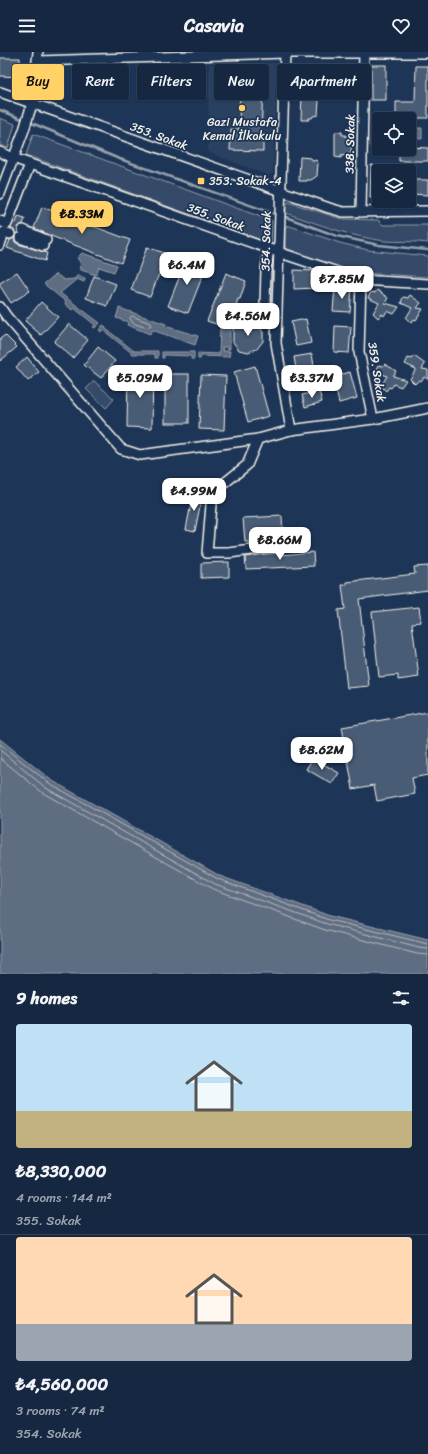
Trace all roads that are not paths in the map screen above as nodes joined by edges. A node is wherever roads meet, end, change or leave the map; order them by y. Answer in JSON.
{"nodes":[{"id":1,"x":285,"y":52,"type":"edge"},
{"id":2,"x":364,"y":53,"type":"edge"},
{"id":3,"x":428,"y":53,"type":"edge"},
{"id":4,"x":202,"y":54,"type":"edge"},
{"id":5,"x":123,"y":55,"type":"edge"},
{"id":6,"x":38,"y":57,"type":"edge"},
{"id":7,"x":0,"y":92,"type":"edge"},
{"id":8,"x":32,"y":104,"type":"junction"},
{"id":9,"x":0,"y":152,"type":"edge"},
{"id":10,"x":13,"y":158,"type":"junction"},
{"id":11,"x":30,"y":164,"type":"junction"},
{"id":12,"x":280,"y":191,"type":"junction"},
{"id":13,"x":0,"y":194,"type":"edge"},
{"id":14,"x":428,"y":211,"type":"edge"},
{"id":15,"x":361,"y":212,"type":"junction"},
{"id":16,"x":6,"y":228,"type":"edge"},
{"id":17,"x":21,"y":234,"type":"tunnel mouth"},
{"id":18,"x":44,"y":243,"type":"dead end"},
{"id":19,"x":0,"y":245,"type":"edge"},
{"id":20,"x":274,"y":251,"type":"junction"},
{"id":21,"x":361,"y":280,"type":"junction"},
{"id":22,"x":428,"y":284,"type":"edge"},
{"id":23,"x":265,"y":306,"type":"dead end"},
{"id":24,"x":0,"y":307,"type":"edge"},
{"id":25,"x":428,"y":408,"type":"edge"},
{"id":26,"x":373,"y":419,"type":"junction"},
{"id":27,"x":291,"y":430,"type":"junction"},
{"id":28,"x":258,"y":439,"type":"junction"},
{"id":29,"x":281,"y":546,"type":"dead end"}],
"edges":[{"from":1,"to":2,"type":"street"},
{"from":1,"to":4,"type":"street"},
{"from":1,"to":12,"type":"street","name":"354. Sokak"},
{"from":2,"to":3,"type":"street"},
{"from":2,"to":15,"type":"street","name":"338. Sokak"},
{"from":4,"to":5,"type":"street"},
{"from":5,"to":6,"type":"street"},
{"from":6,"to":8,"type":"street"},
{"from":7,"to":8,"type":"street","name":"353. Sokak"},
{"from":8,"to":10,"type":"street"},
{"from":8,"to":12,"type":"street","name":"353. Sokak"},
{"from":9,"to":10,"type":"street","name":"355. Sokak"},
{"from":10,"to":11,"type":"street","name":"355. Sokak"},
{"from":10,"to":13,"type":"street"},
{"from":11,"to":16,"type":"street"},
{"from":11,"to":20,"type":"street","name":"355. Sokak"},
{"from":12,"to":15,"type":"street","name":"353. Sokak"},
{"from":12,"to":20,"type":"street","name":"354. Sokak"},
{"from":14,"to":15,"type":"street","name":"353. Sokak"},
{"from":16,"to":19,"type":"street"},
{"from":17,"to":18,"type":"street"},
{"from":20,"to":21,"type":"street","name":"355. Sokak"},
{"from":20,"to":23,"type":"street"},
{"from":20,"to":27,"type":"street","name":"354. Sokak"},
{"from":21,"to":22,"type":"street","name":"355. Sokak"},
{"from":21,"to":26,"type":"street","name":"359. Sokak"},
{"from":24,"to":28,"type":"street"},
{"from":25,"to":26,"type":"street"},
{"from":26,"to":27,"type":"street"},
{"from":27,"to":28,"type":"street"},
{"from":28,"to":29,"type":"street"}]}
